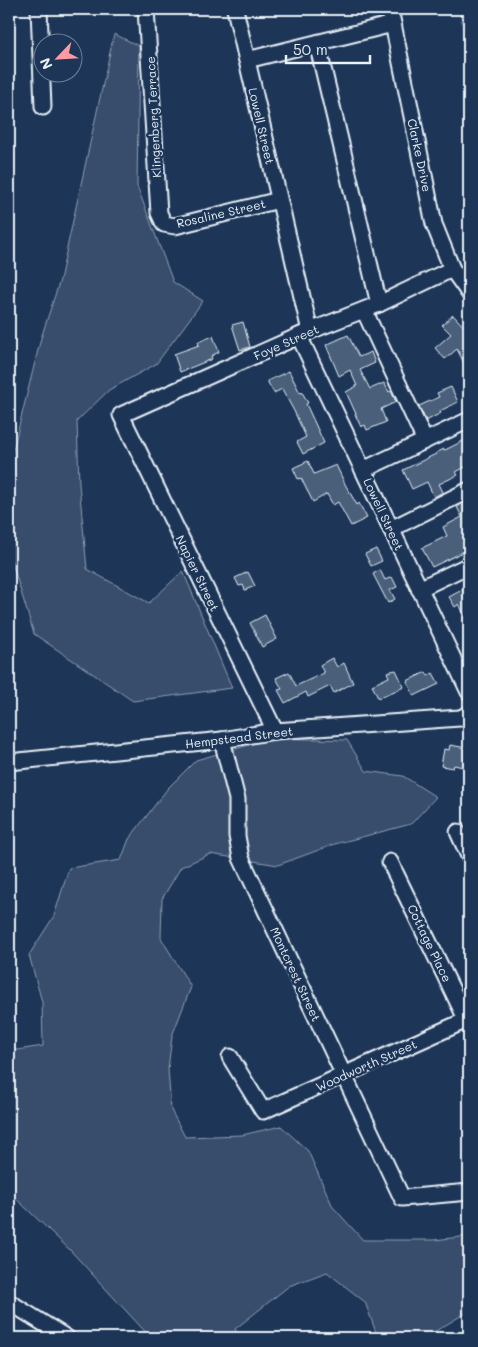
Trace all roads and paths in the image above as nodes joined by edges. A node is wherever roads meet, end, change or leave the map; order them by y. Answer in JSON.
{"nodes":[{"id":1,"x":39,"y":9,"type":"edge"},
{"id":2,"x":146,"y":9,"type":"edge"},
{"id":3,"x":235,"y":9,"type":"edge"},
{"id":4,"x":390,"y":9,"type":"edge"},
{"id":5,"x":393,"y":24,"type":"junction"},
{"id":6,"x":317,"y":43,"type":"junction"},
{"id":7,"x":247,"y":60,"type":"junction"},
{"id":8,"x":43,"y":107,"type":"dead end"},
{"id":9,"x":279,"y":200,"type":"junction"},
{"id":10,"x":164,"y":224,"type":"joint"},
{"id":11,"x":452,"y":270,"type":"junction"},
{"id":12,"x":469,"y":293,"type":"edge"},
{"id":13,"x":379,"y":304,"type":"junction"},
{"id":14,"x":364,"y":310,"type":"junction"},
{"id":15,"x":305,"y":333,"type":"junction"},
{"id":16,"x":121,"y":415,"type":"joint"},
{"id":17,"x":469,"y":420,"type":"edge"},
{"id":18,"x":425,"y":441,"type":"junction"},
{"id":19,"x":363,"y":470,"type":"junction"},
{"id":20,"x":469,"y":490,"type":"edge"},
{"id":21,"x":391,"y":530,"type":"junction"},
{"id":22,"x":469,"y":565,"type":"edge"},
{"id":23,"x":419,"y":589,"type":"junction"},
{"id":24,"x":469,"y":692,"type":"edge"},
{"id":25,"x":469,"y":714,"type":"edge"},
{"id":26,"x":275,"y":731,"type":"junction"},
{"id":27,"x":222,"y":740,"type":"junction"},
{"id":28,"x":9,"y":762,"type":"edge"},
{"id":29,"x":458,"y":832,"type":"dead end"},
{"id":30,"x":469,"y":856,"type":"edge"},
{"id":31,"x":390,"y":862,"type":"dead end"},
{"id":32,"x":468,"y":1022,"type":"edge"},
{"id":33,"x":230,"y":1057,"type":"dead end"},
{"id":34,"x":344,"y":1076,"type":"junction"},
{"id":35,"x":469,"y":1192,"type":"edge"},
{"id":36,"x":9,"y":1302,"type":"edge"},
{"id":37,"x":68,"y":1338,"type":"edge"}],
"edges":[{"from":1,"to":8,"type":"street"},
{"from":2,"to":10,"type":"street","name":"Klingenberg Terrace"},
{"from":3,"to":7,"type":"street","name":"Lowell Street"},
{"from":4,"to":5,"type":"street","name":"Clarke Drive"},
{"from":5,"to":6,"type":"street"},
{"from":5,"to":11,"type":"street","name":"Clarke Drive"},
{"from":6,"to":7,"type":"street"},
{"from":6,"to":13,"type":"street"},
{"from":7,"to":9,"type":"street","name":"Lowell Street"},
{"from":9,"to":10,"type":"street","name":"Rosaline Street"},
{"from":9,"to":15,"type":"street","name":"Lowell Street"},
{"from":11,"to":12,"type":"street","name":"Clarke Drive"},
{"from":11,"to":13,"type":"street","name":"Foye Street"},
{"from":13,"to":14,"type":"street","name":"Foye Street"},
{"from":14,"to":15,"type":"street","name":"Foye Street"},
{"from":14,"to":18,"type":"street"},
{"from":15,"to":16,"type":"street","name":"Foye Street"},
{"from":15,"to":19,"type":"street","name":"Lowell Street"},
{"from":16,"to":26,"type":"street","name":"Napier Street"},
{"from":17,"to":18,"type":"street"},
{"from":18,"to":19,"type":"street"},
{"from":19,"to":21,"type":"street","name":"Lowell Street"},
{"from":20,"to":21,"type":"street"},
{"from":21,"to":23,"type":"street","name":"Lowell Street"},
{"from":22,"to":23,"type":"street"},
{"from":23,"to":24,"type":"street","name":"Lowell Street"},
{"from":25,"to":26,"type":"street","name":"Hempstead Street"},
{"from":26,"to":27,"type":"street","name":"Hempstead Street"},
{"from":27,"to":28,"type":"street","name":"Hempstead Street"},
{"from":27,"to":34,"type":"street","name":"Montcrest Street"},
{"from":29,"to":30,"type":"street"},
{"from":31,"to":32,"type":"street","name":"Cottage Place"},
{"from":32,"to":34,"type":"street","name":"Woodworth Street"},
{"from":33,"to":34,"type":"street","name":"Woodworth Street"},
{"from":34,"to":35,"type":"street","name":"Montcrest Street"},
{"from":36,"to":37,"type":"street"}]}
